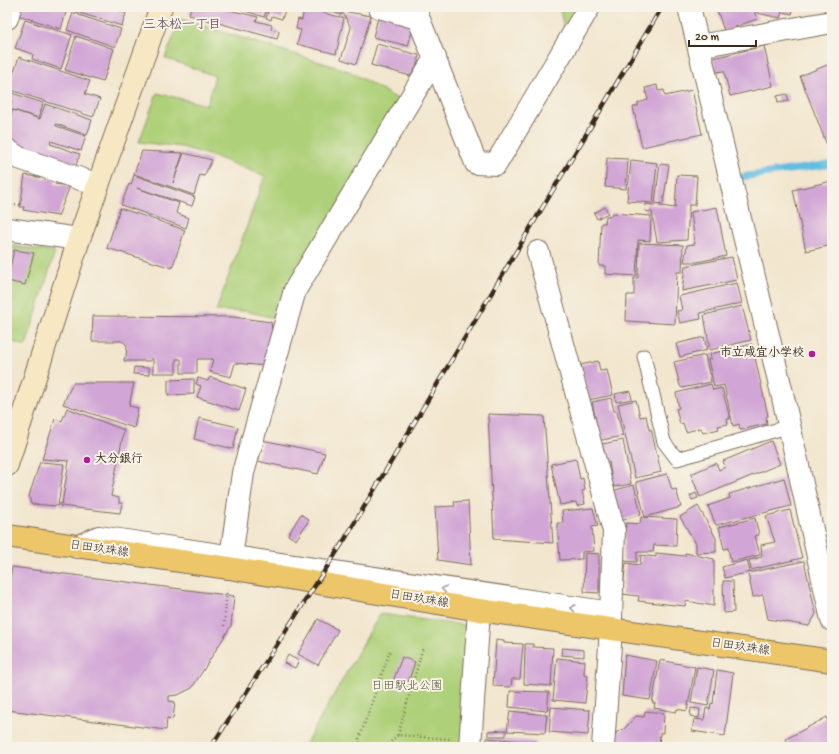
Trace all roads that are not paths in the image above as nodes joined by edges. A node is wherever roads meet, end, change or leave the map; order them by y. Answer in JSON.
{"nodes":[{"id":1,"x":10,"y":7,"type":"edge"},
{"id":2,"x":161,"y":7,"type":"edge"},
{"id":3,"x":379,"y":7,"type":"edge"},
{"id":4,"x":589,"y":7,"type":"edge"},
{"id":5,"x":689,"y":7,"type":"edge"},
{"id":6,"x":415,"y":12,"type":"edge"},
{"id":7,"x":7,"y":18,"type":"edge"},
{"id":8,"x":832,"y":22,"type":"edge"},
{"id":9,"x":699,"y":46,"type":"junction"},
{"id":10,"x":435,"y":58,"type":"junction"},
{"id":11,"x":7,"y":150,"type":"edge"},
{"id":12,"x":98,"y":185,"type":"junction"},
{"id":13,"x":7,"y":229,"type":"edge"},
{"id":14,"x":79,"y":239,"type":"junction"},
{"id":15,"x":538,"y":252,"type":"dead end"},
{"id":16,"x":644,"y":356,"type":"dead end"},
{"id":17,"x":790,"y":426,"type":"junction"},
{"id":18,"x":7,"y":465,"type":"edge"},
{"id":19,"x":7,"y":536,"type":"edge"},
{"id":20,"x":77,"y":547,"type":"junction"},
{"id":21,"x":231,"y":556,"type":"junction"},
{"id":22,"x":479,"y":610,"type":"junction"},
{"id":23,"x":832,"y":620,"type":"edge"},
{"id":24,"x":611,"y":621,"type":"junction"},
{"id":25,"x":832,"y":661,"type":"edge"},
{"id":26,"x":461,"y":743,"type":"edge"},
{"id":27,"x":603,"y":747,"type":"edge"}],
"edges":[{"from":1,"to":7,"type":"street"},
{"from":2,"to":12,"type":"street"},
{"from":3,"to":6,"type":"street"},
{"from":4,"to":10,"type":"street"},
{"from":5,"to":9,"type":"street"},
{"from":6,"to":10,"type":"street"},
{"from":8,"to":9,"type":"street"},
{"from":9,"to":17,"type":"street"},
{"from":10,"to":21,"type":"street"},
{"from":11,"to":12,"type":"street"},
{"from":12,"to":14,"type":"street"},
{"from":13,"to":14,"type":"street"},
{"from":14,"to":18,"type":"street"},
{"from":15,"to":24,"type":"street"},
{"from":16,"to":17,"type":"lane"},
{"from":17,"to":23,"type":"street"},
{"from":19,"to":20,"type":"main road","name":"日田玖珠線"},
{"from":20,"to":21,"type":"street"},
{"from":20,"to":22,"type":"main road","name":"日田玖珠線"},
{"from":24,"to":21,"type":"street","one_way":true},
{"from":22,"to":24,"type":"main road","name":"日田玖珠線"},
{"from":22,"to":26,"type":"street"},
{"from":24,"to":25,"type":"main road","name":"日田玖珠線"},
{"from":24,"to":27,"type":"street"}]}
